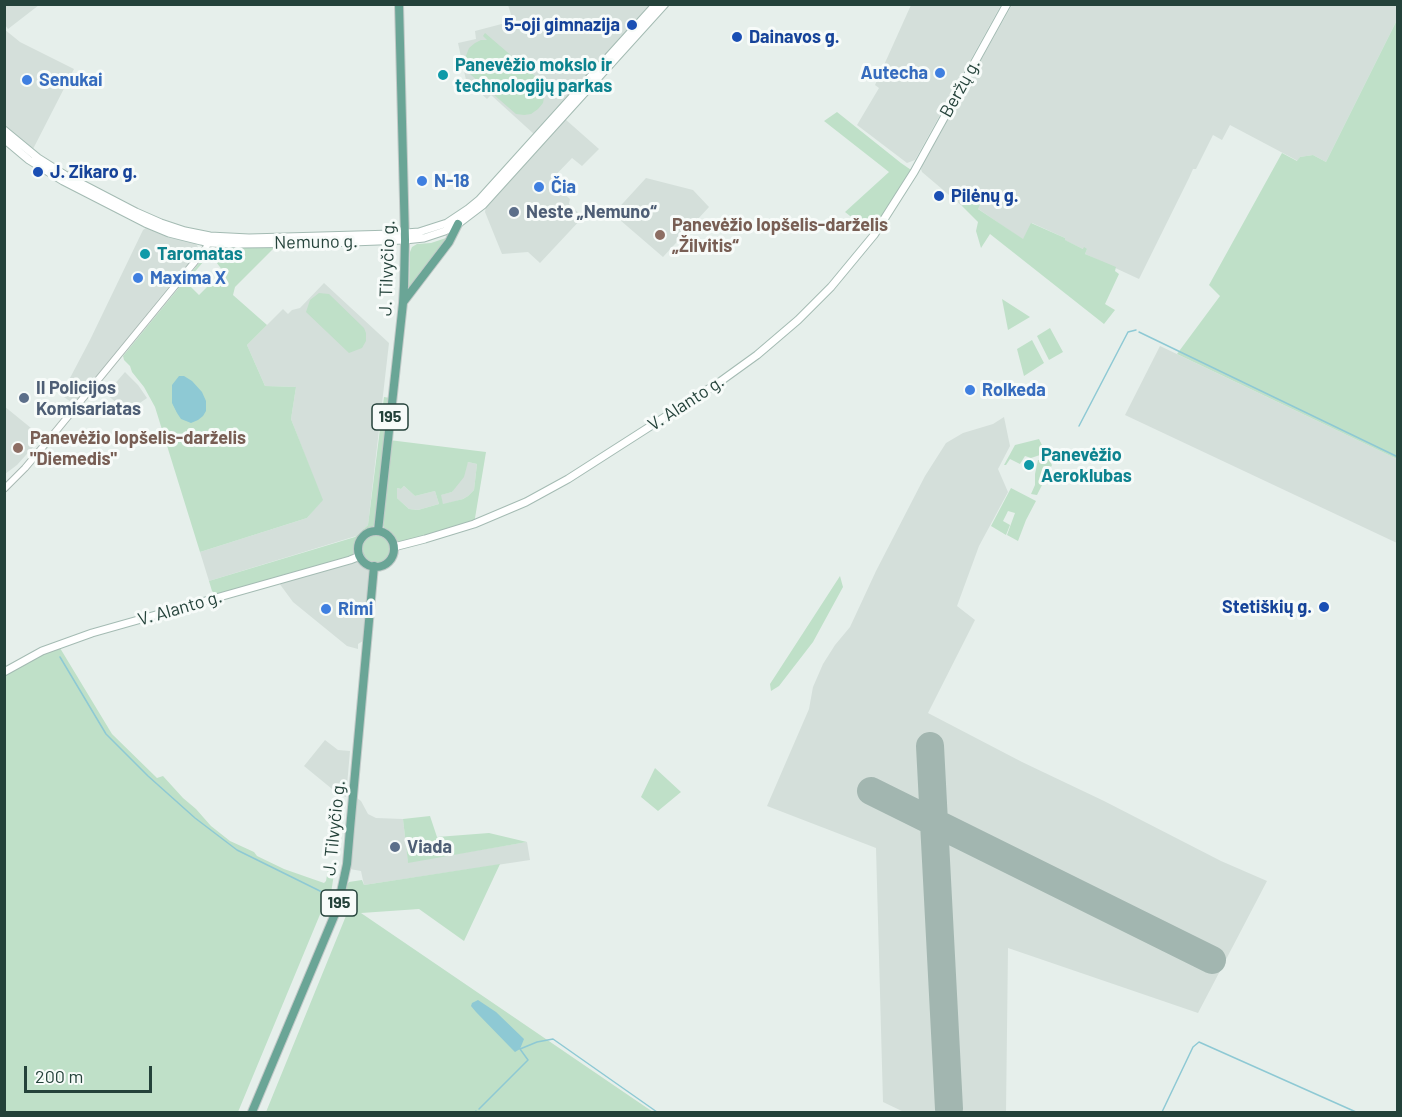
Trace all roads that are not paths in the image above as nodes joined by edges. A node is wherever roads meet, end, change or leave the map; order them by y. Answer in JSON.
{"nodes":[{"id":1,"x":399,"y":4,"type":"edge"},
{"id":2,"x":656,"y":4,"type":"edge"},
{"id":3,"x":665,"y":4,"type":"edge"},
{"id":4,"x":1007,"y":4,"type":"edge"},
{"id":5,"x":4,"y":130,"type":"edge"},
{"id":6,"x":4,"y":139,"type":"edge"},
{"id":7,"x":36,"y":161,"type":"junction"},
{"id":8,"x":914,"y":172,"type":"joint"},
{"id":9,"x":458,"y":224,"type":"junction"},
{"id":10,"x":405,"y":237,"type":"junction"},
{"id":11,"x":209,"y":240,"type":"junction"},
{"id":12,"x":403,"y":303,"type":"junction"},
{"id":13,"x":4,"y":489,"type":"edge"},
{"id":14,"x":378,"y":531,"type":"junction"},
{"id":15,"x":394,"y":547,"type":"junction"},
{"id":16,"x":360,"y":556,"type":"junction"},
{"id":17,"x":374,"y":566,"type":"junction"},
{"id":18,"x":4,"y":672,"type":"edge"},
{"id":19,"x":252,"y":1113,"type":"edge"}],
"edges":[{"from":1,"to":10,"type":"main road","name":"J. Tilvyčio g.","number":"195"},
{"from":2,"to":10,"type":"main road","name":"Nemuno g."},
{"from":3,"to":9,"type":"main road","name":"Nemuno g."},
{"from":4,"to":8,"type":"main road","name":"Beržų g."},
{"from":5,"to":7,"type":"main road","name":"Nemuno g."},
{"from":6,"to":7,"type":"main road","name":"Nemuno g."},
{"from":7,"to":11,"type":"main road","name":"Nemuno g."},
{"from":8,"to":15,"type":"main road","name":"V. Alanto g."},
{"from":9,"to":10,"type":"main road","name":"Nemuno g."},
{"from":9,"to":12,"type":"main road"},
{"from":10,"to":11,"type":"main road","name":"Nemuno g."},
{"from":10,"to":12,"type":"main road","name":"J. Tilvyčio g.","number":"195"},
{"from":11,"to":13,"type":"street"},
{"from":12,"to":14,"type":"main road","name":"J. Tilvyčio g.","number":"195"},
{"from":14,"to":15,"type":"main road"},
{"from":14,"to":16,"type":"main road"},
{"from":15,"to":17,"type":"main road"},
{"from":16,"to":17,"type":"main road"},
{"from":16,"to":18,"type":"main road","name":"V. Alanto g."},
{"from":17,"to":19,"type":"main road","name":"J. Tilvyčio g.","number":"195"}]}
